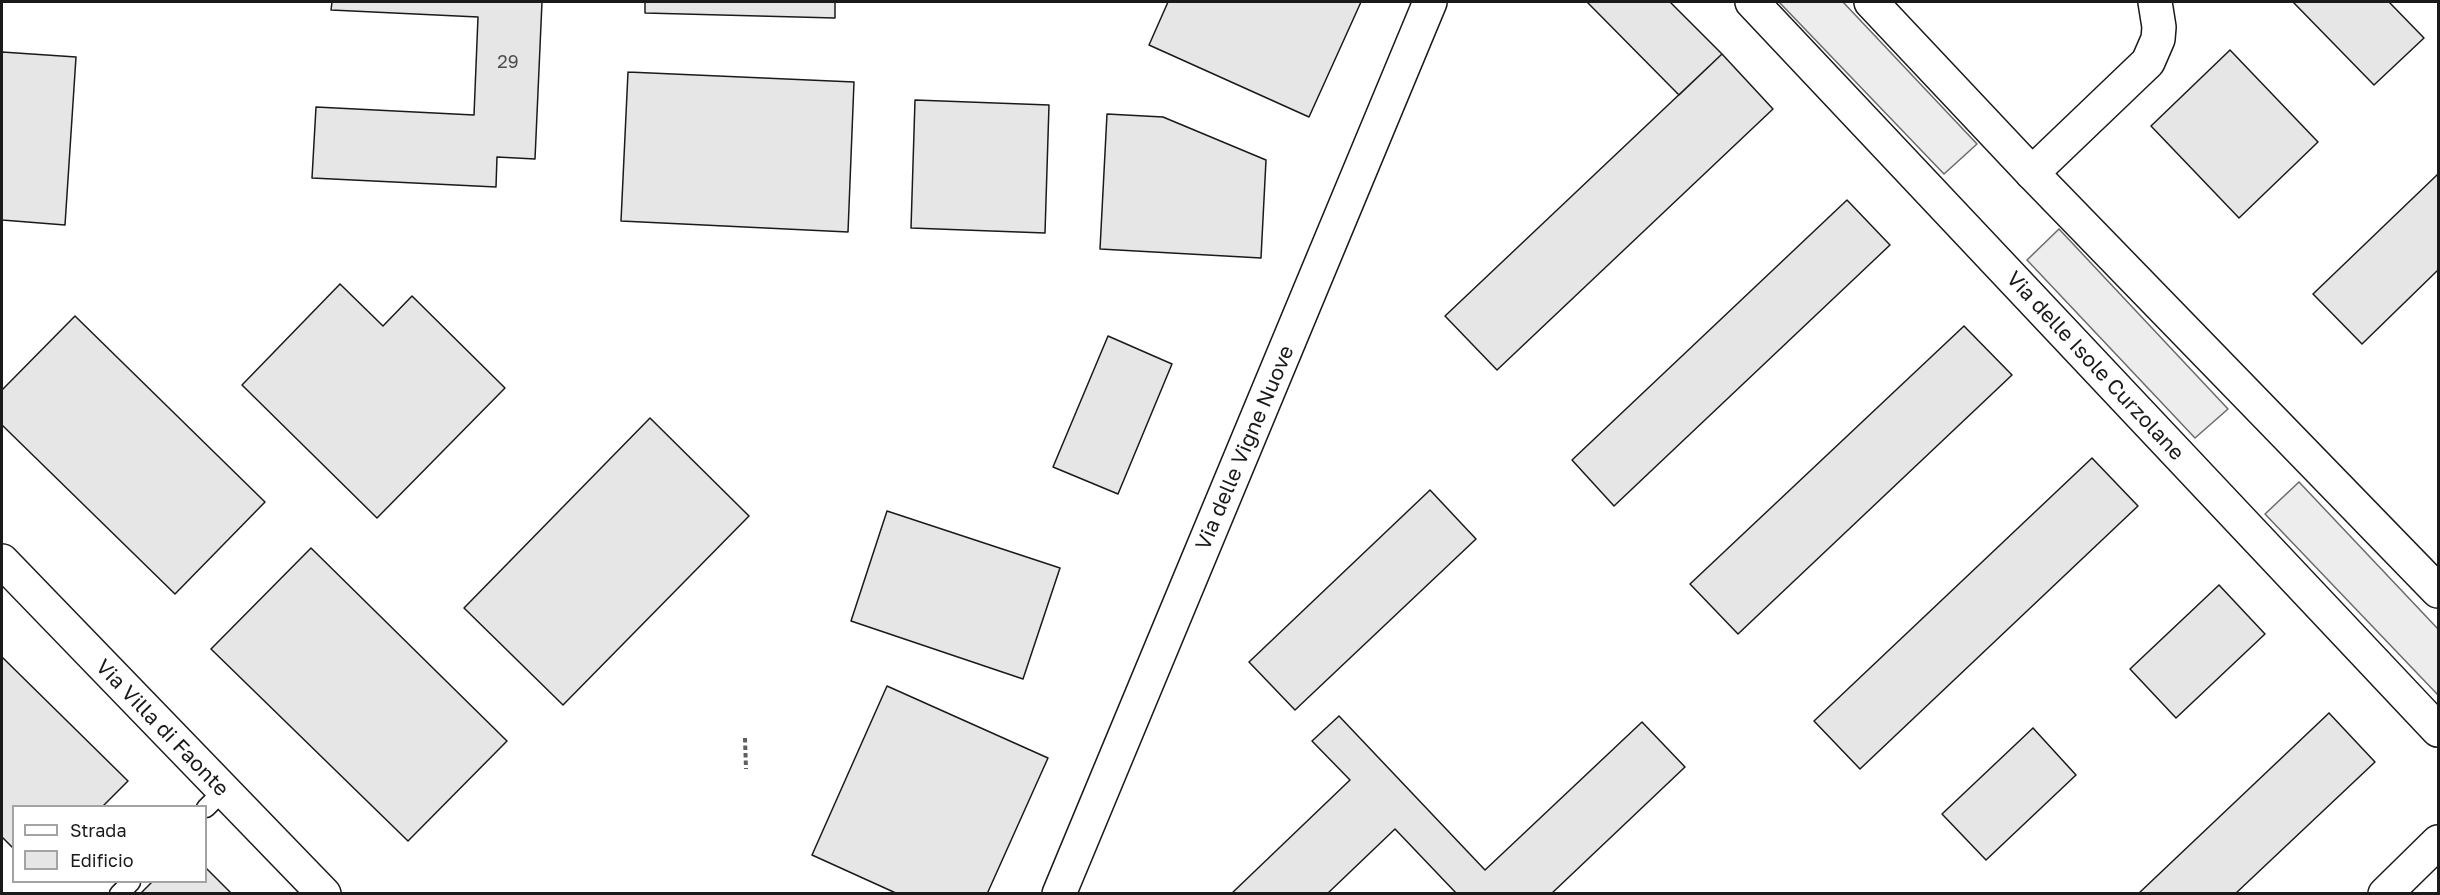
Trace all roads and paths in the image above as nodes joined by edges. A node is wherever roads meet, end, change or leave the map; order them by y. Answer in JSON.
{"nodes":[{"id":1,"x":1430,"y":2,"type":"edge"},
{"id":2,"x":1752,"y":2,"type":"edge"},
{"id":3,"x":1871,"y":2,"type":"edge"},
{"id":4,"x":2155,"y":2,"type":"edge"},
{"id":5,"x":2032,"y":173,"type":"junction"},
{"id":6,"x":2,"y":561,"type":"edge"},
{"id":7,"x":2439,"y":591,"type":"edge"},
{"id":8,"x":2439,"y":730,"type":"edge"},
{"id":9,"x":745,"y":738,"type":"dead end"},
{"id":10,"x":746,"y":769,"type":"dead end"},
{"id":11,"x":214,"y":799,"type":"edge"},
{"id":12,"x":2439,"y":842,"type":"edge"},
{"id":13,"x":130,"y":883,"type":"edge"},
{"id":14,"x":119,"y":894,"type":"edge"},
{"id":15,"x":324,"y":894,"type":"edge"},
{"id":16,"x":1059,"y":894,"type":"edge"},
{"id":17,"x":2385,"y":894,"type":"edge"}],
"edges":[{"from":1,"to":16,"type":"street","name":"Via delle Vigne Nuove"},
{"from":2,"to":8,"type":"street","name":"Via delle Isole Curzolane"},
{"from":3,"to":5,"type":"street"},
{"from":4,"to":5,"type":"street"},
{"from":5,"to":7,"type":"street"},
{"from":6,"to":11,"type":"street","name":"Via Villa di Faonte"},
{"from":9,"to":10,"type":"path"},
{"from":11,"to":15,"type":"street","name":"Via Villa di Faonte"},
{"from":12,"to":17,"type":"street"},
{"from":13,"to":14,"type":"lane"}]}
